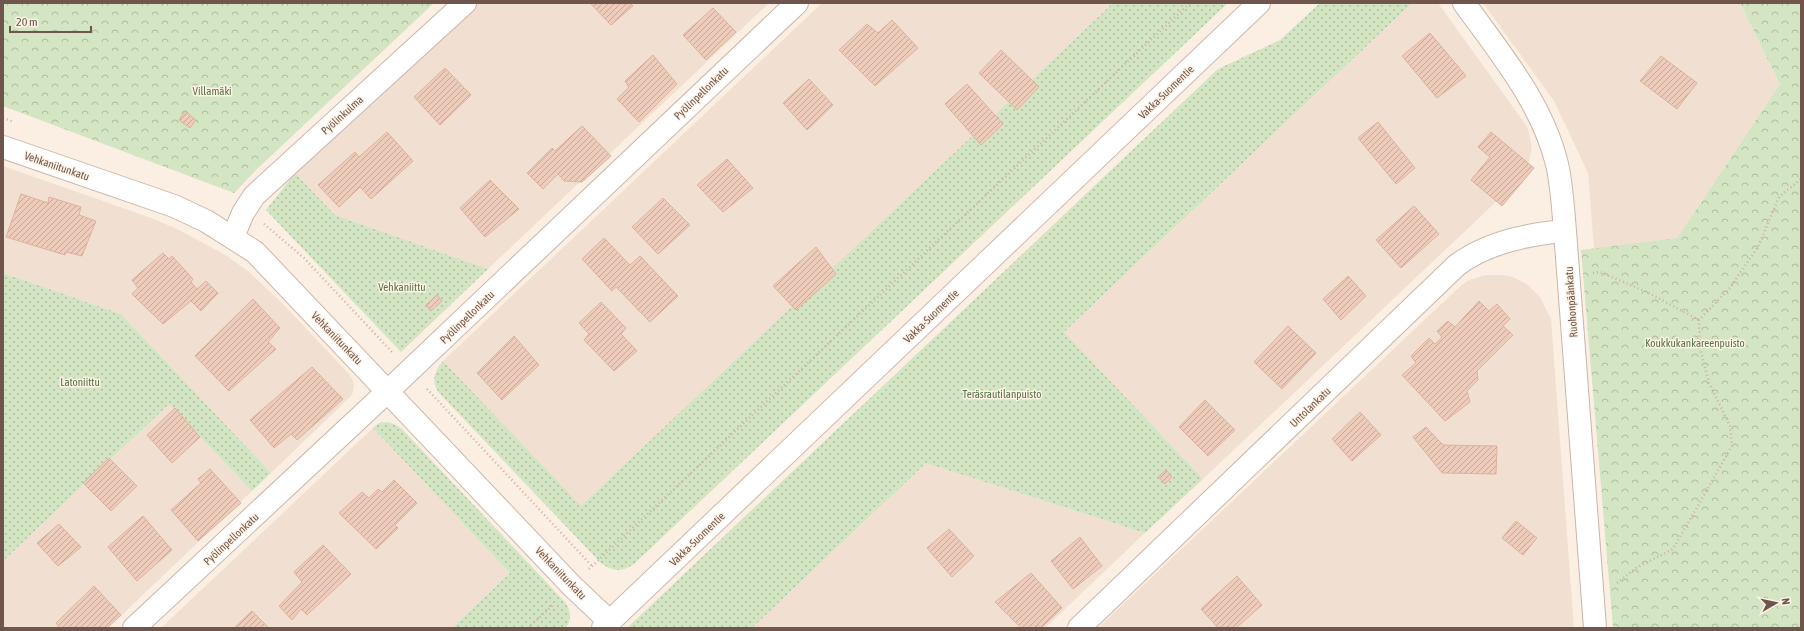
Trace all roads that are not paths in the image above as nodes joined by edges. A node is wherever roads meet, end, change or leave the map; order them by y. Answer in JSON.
{"nodes":[{"id":1,"x":465,"y":3,"type":"edge"},
{"id":2,"x":797,"y":3,"type":"edge"},
{"id":3,"x":1259,"y":3,"type":"edge"},
{"id":4,"x":1464,"y":3,"type":"edge"},
{"id":5,"x":3,"y":147,"type":"edge"},
{"id":6,"x":1565,"y":231,"type":"junction"},
{"id":7,"x":233,"y":237,"type":"junction"},
{"id":8,"x":388,"y":392,"type":"junction"},
{"id":9,"x":607,"y":625,"type":"edge"},
{"id":10,"x":134,"y":628,"type":"edge"},
{"id":11,"x":1079,"y":628,"type":"edge"},
{"id":12,"x":1595,"y":628,"type":"edge"}],
"edges":[{"from":1,"to":7,"type":"street","name":"Pyölinkulma"},
{"from":2,"to":8,"type":"street","name":"Pyölinpellonkatu"},
{"from":3,"to":9,"type":"street","name":"Vakka-Suomentie"},
{"from":4,"to":6,"type":"street","name":"Ruohonpäänkatu"},
{"from":5,"to":7,"type":"street","name":"Vehkaniitunkatu"},
{"from":6,"to":11,"type":"street","name":"Untolankatu"},
{"from":6,"to":12,"type":"street","name":"Ruohonpäänkatu"},
{"from":7,"to":8,"type":"street","name":"Vehkaniitunkatu"},
{"from":8,"to":9,"type":"street","name":"Vehkaniitunkatu"},
{"from":8,"to":10,"type":"street","name":"Pyölinpellonkatu"}]}
